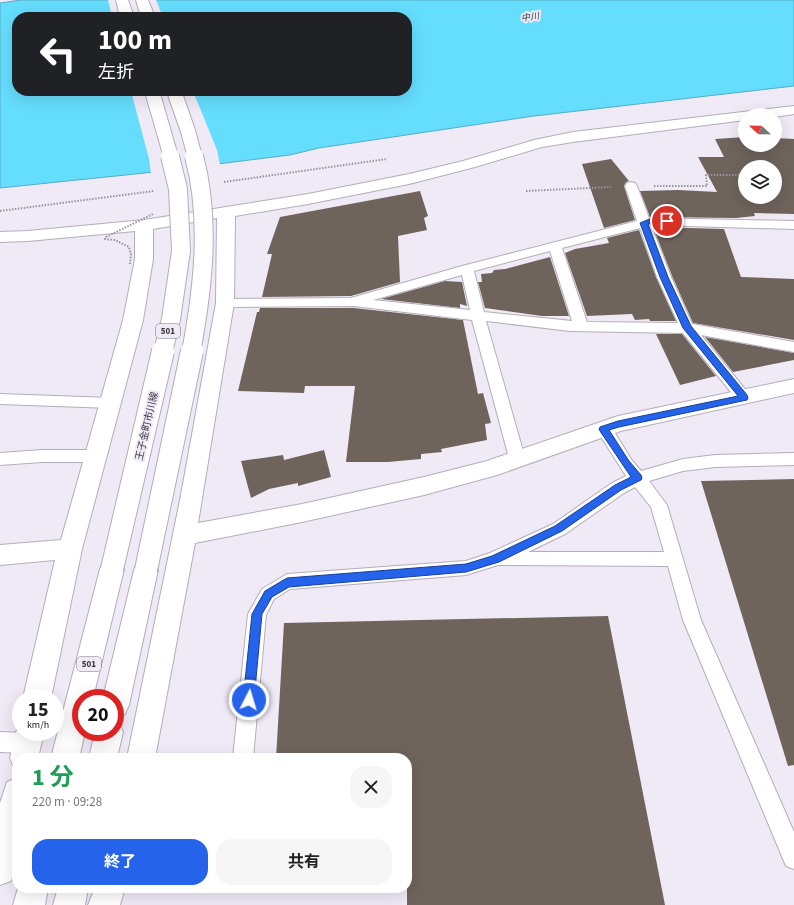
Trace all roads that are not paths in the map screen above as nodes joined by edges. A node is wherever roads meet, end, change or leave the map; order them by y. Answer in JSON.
{"nodes":[{"id":1,"x":122,"y":0,"type":"edge"},
{"id":2,"x":142,"y":0,"type":"edge"},
{"id":3,"x":126,"y":12,"type":"edge"},
{"id":4,"x":146,"y":12,"type":"edge"},
{"id":5,"x":154,"y":96,"type":"edge"},
{"id":6,"x":176,"y":96,"type":"edge"},
{"id":7,"x":794,"y":110,"type":"edge"},
{"id":8,"x":782,"y":111,"type":"edge"},
{"id":9,"x":738,"y":116,"type":"edge"},
{"id":10,"x":631,"y":186,"type":"dead end"},
{"id":11,"x":226,"y":212,"type":"junction"},
{"id":12,"x":151,"y":218,"type":"junction"},
{"id":13,"x":644,"y":223,"type":"junction"},
{"id":14,"x":794,"y":225,"type":"edge"},
{"id":15,"x":0,"y":237,"type":"edge"},
{"id":16,"x":555,"y":246,"type":"junction"},
{"id":17,"x":467,"y":269,"type":"junction"},
{"id":18,"x":351,"y":302,"type":"junction"},
{"id":19,"x":225,"y":303,"type":"junction"},
{"id":20,"x":478,"y":317,"type":"junction"},
{"id":21,"x":581,"y":326,"type":"junction"},
{"id":22,"x":687,"y":328,"type":"junction"},
{"id":23,"x":794,"y":347,"type":"edge"},
{"id":24,"x":794,"y":386,"type":"edge"},
{"id":25,"x":744,"y":398,"type":"junction"},
{"id":26,"x":0,"y":399,"type":"edge"},
{"id":27,"x":111,"y":403,"type":"junction"},
{"id":28,"x":604,"y":429,"type":"junction"},
{"id":29,"x":95,"y":456,"type":"junction"},
{"id":30,"x":516,"y":458,"type":"junction"},
{"id":31,"x":0,"y":459,"type":"edge"},
{"id":32,"x":794,"y":459,"type":"edge"},
{"id":33,"x":637,"y":478,"type":"junction"},
{"id":34,"x":183,"y":536,"type":"junction"},
{"id":35,"x":70,"y":550,"type":"junction"},
{"id":36,"x":0,"y":555,"type":"edge"},
{"id":37,"x":495,"y":559,"type":"junction"},
{"id":38,"x":675,"y":559,"type":"junction"},
{"id":39,"x":40,"y":689,"type":"edge"},
{"id":40,"x":119,"y":689,"type":"edge"},
{"id":41,"x":107,"y":741,"type":"edge"},
{"id":42,"x":0,"y":742,"type":"edge"},
{"id":43,"x":27,"y":744,"type":"edge"},
{"id":44,"x":67,"y":753,"type":"edge"},
{"id":45,"x":104,"y":753,"type":"edge"},
{"id":46,"x":141,"y":753,"type":"edge"},
{"id":47,"x":243,"y":753,"type":"edge"},
{"id":48,"x":12,"y":815,"type":"edge"},
{"id":49,"x":794,"y":858,"type":"edge"},
{"id":50,"x":0,"y":870,"type":"edge"},
{"id":51,"x":33,"y":893,"type":"edge"},
{"id":52,"x":72,"y":893,"type":"edge"},
{"id":53,"x":108,"y":893,"type":"edge"},
{"id":54,"x":29,"y":905,"type":"edge"},
{"id":55,"x":69,"y":905,"type":"edge"},
{"id":56,"x":104,"y":905,"type":"edge"}],
"edges":[{"from":1,"to":3,"type":"street"},
{"from":2,"to":4,"type":"street"},
{"from":5,"to":44,"type":"street","name":"王子金町市川線","number":"501","bridge":true},
{"from":6,"to":40,"type":"street","number":"501","bridge":true},
{"from":7,"to":8,"type":"street"},
{"from":9,"to":11,"type":"street"},
{"from":10,"to":13,"type":"lane"},
{"from":11,"to":12,"type":"street"},
{"from":11,"to":19,"type":"street"},
{"from":12,"to":15,"type":"street"},
{"from":12,"to":27,"type":"street"},
{"from":13,"to":14,"type":"lane"},
{"from":13,"to":16,"type":"lane"},
{"from":13,"to":22,"type":"lane"},
{"from":16,"to":17,"type":"lane"},
{"from":16,"to":21,"type":"lane"},
{"from":17,"to":18,"type":"lane"},
{"from":17,"to":20,"type":"lane"},
{"from":18,"to":19,"type":"lane"},
{"from":18,"to":20,"type":"lane"},
{"from":19,"to":34,"type":"street"},
{"from":20,"to":21,"type":"lane"},
{"from":20,"to":30,"type":"lane"},
{"from":21,"to":22,"type":"lane"},
{"from":22,"to":23,"type":"lane"},
{"from":22,"to":25,"type":"lane"},
{"from":24,"to":25,"type":"street"},
{"from":25,"to":28,"type":"street"},
{"from":26,"to":27,"type":"lane"},
{"from":27,"to":29,"type":"street"},
{"from":28,"to":30,"type":"street"},
{"from":28,"to":33,"type":"lane"},
{"from":29,"to":31,"type":"lane"},
{"from":29,"to":35,"type":"street"},
{"from":30,"to":34,"type":"street"},
{"from":32,"to":33,"type":"lane"},
{"from":33,"to":37,"type":"lane"},
{"from":33,"to":38,"type":"lane"},
{"from":34,"to":46,"type":"street"},
{"from":35,"to":36,"type":"street"},
{"from":35,"to":39,"type":"street"},
{"from":37,"to":38,"type":"lane"},
{"from":37,"to":47,"type":"lane"},
{"from":38,"to":49,"type":"lane"},
{"from":41,"to":45,"type":"street"},
{"from":42,"to":43,"type":"lane"},
{"from":48,"to":50,"type":"street"},
{"from":51,"to":54,"type":"street"},
{"from":52,"to":55,"type":"street"},
{"from":53,"to":56,"type":"street"}]}
